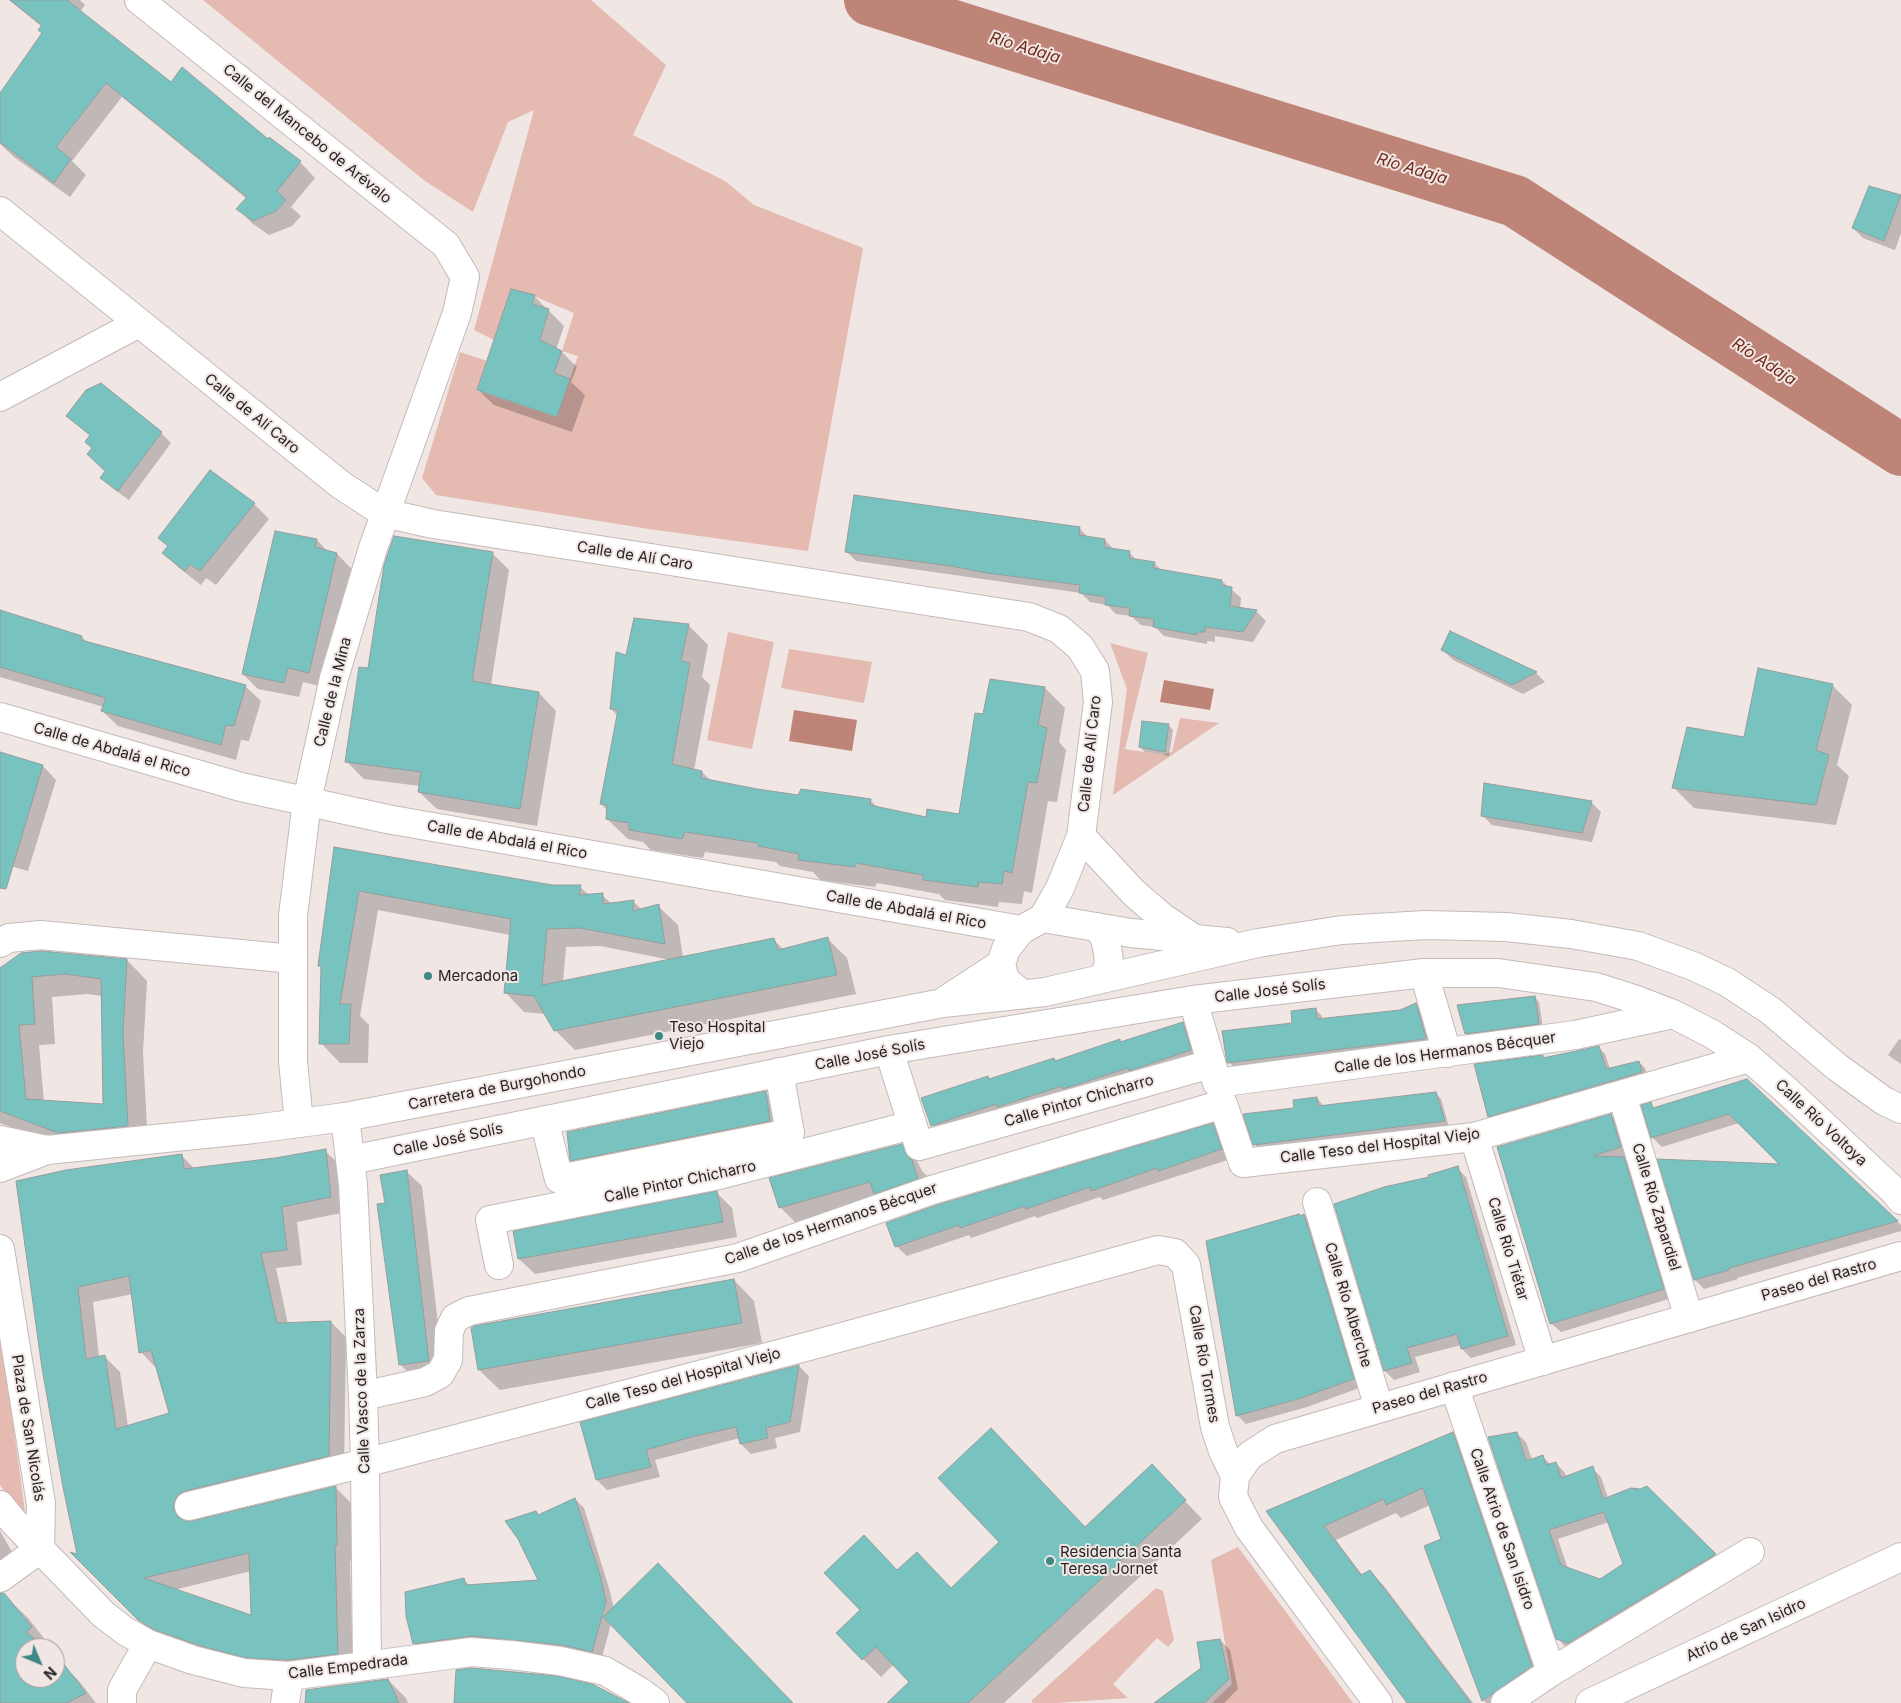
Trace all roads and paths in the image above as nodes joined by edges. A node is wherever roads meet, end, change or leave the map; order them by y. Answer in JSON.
{"nodes":[{"id":1,"x":139,"y":0,"type":"edge"},
{"id":2,"x":0,"y":211,"type":"edge"},
{"id":3,"x":465,"y":277,"type":"joint"},
{"id":4,"x":139,"y":323,"type":"junction"},
{"id":5,"x":0,"y":397,"type":"edge"},
{"id":6,"x":384,"y":513,"type":"junction"},
{"id":7,"x":0,"y":717,"type":"edge"},
{"id":8,"x":307,"y":801,"type":"junction"},
{"id":9,"x":1081,"y":836,"type":"junction"},
{"id":10,"x":1032,"y":924,"type":"junction"},
{"id":11,"x":1096,"y":927,"type":"junction"},
{"id":12,"x":1196,"y":940,"type":"junction"},
{"id":13,"x":0,"y":943,"type":"edge"},
{"id":14,"x":1258,"y":943,"type":"junction"},
{"id":15,"x":292,"y":959,"type":"junction"},
{"id":16,"x":1002,"y":964,"type":"junction"},
{"id":17,"x":1424,"y":973,"type":"junction"},
{"id":18,"x":1102,"y":979,"type":"junction"},
{"id":19,"x":1022,"y":994,"type":"junction"},
{"id":20,"x":1193,"y":1000,"type":"junction"},
{"id":21,"x":943,"y":1003,"type":"junction"},
{"id":22,"x":1673,"y":1014,"type":"junction"},
{"id":23,"x":890,"y":1050,"type":"junction"},
{"id":24,"x":1447,"y":1053,"type":"junction"},
{"id":25,"x":1749,"y":1058,"type":"junction"},
{"id":26,"x":778,"y":1072,"type":"junction"},
{"id":27,"x":1217,"y":1084,"type":"junction"},
{"id":28,"x":1622,"y":1095,"type":"junction"},
{"id":29,"x":1901,"y":1109,"type":"edge"},
{"id":30,"x":344,"y":1117,"type":"junction"},
{"id":31,"x":544,"y":1120,"type":"junction"},
{"id":32,"x":299,"y":1123,"type":"junction"},
{"id":33,"x":916,"y":1135,"type":"junction"},
{"id":34,"x":1474,"y":1138,"type":"junction"},
{"id":35,"x":0,"y":1140,"type":"edge"},
{"id":36,"x":47,"y":1150,"type":"junction"},
{"id":37,"x":351,"y":1160,"type":"junction"},
{"id":38,"x":0,"y":1168,"type":"edge"},
{"id":39,"x":1898,"y":1194,"type":"edge"},
{"id":40,"x":1317,"y":1202,"type":"dead end"},
{"id":41,"x":0,"y":1249,"type":"edge"},
{"id":42,"x":1176,"y":1253,"type":"joint"},
{"id":43,"x":1901,"y":1256,"type":"edge"},
{"id":44,"x":500,"y":1265,"type":"dead end"},
{"id":45,"x":1689,"y":1318,"type":"junction"},
{"id":46,"x":1543,"y":1361,"type":"junction"},
{"id":47,"x":1454,"y":1386,"type":"junction"},
{"id":48,"x":363,"y":1396,"type":"junction"},
{"id":49,"x":1380,"y":1408,"type":"junction"},
{"id":50,"x":365,"y":1463,"type":"junction"},
{"id":51,"x":1234,"y":1476,"type":"junction"},
{"id":52,"x":0,"y":1505,"type":"edge"},
{"id":53,"x":188,"y":1506,"type":"dead end"},
{"id":54,"x":40,"y":1549,"type":"junction"},
{"id":55,"x":1750,"y":1552,"type":"dead end"},
{"id":56,"x":1901,"y":1557,"type":"edge"},
{"id":57,"x":0,"y":1578,"type":"edge"},
{"id":58,"x":148,"y":1644,"type":"junction"},
{"id":59,"x":367,"y":1666,"type":"junction"},
{"id":60,"x":1551,"y":1672,"type":"junction"},
{"id":61,"x":289,"y":1676,"type":"junction"},
{"id":62,"x":122,"y":1703,"type":"edge"},
{"id":63,"x":285,"y":1703,"type":"edge"},
{"id":64,"x":655,"y":1703,"type":"edge"},
{"id":65,"x":1378,"y":1703,"type":"edge"},
{"id":66,"x":1506,"y":1703,"type":"edge"},
{"id":67,"x":1590,"y":1703,"type":"edge"}],
"edges":[{"from":1,"to":3,"type":"street","name":"Calle del Mancebo de Arévalo"},
{"from":2,"to":4,"type":"street","name":"Calle de Alí Caro"},
{"from":3,"to":6,"type":"street","name":"Calle de la Mina"},
{"from":4,"to":5,"type":"street"},
{"from":4,"to":6,"type":"street","name":"Calle de Alí Caro"},
{"from":6,"to":8,"type":"street","name":"Calle de la Mina"},
{"from":6,"to":9,"type":"street","name":"Calle de Alí Caro"},
{"from":7,"to":8,"type":"street","name":"Calle de Abdalá el Rico"},
{"from":8,"to":10,"type":"street","name":"Calle de Abdalá el Rico"},
{"from":8,"to":15,"type":"street","name":"Calle de la Mina"},
{"from":9,"to":10,"type":"street","name":"Calle de Alí Caro"},
{"from":9,"to":12,"type":"street"},
{"from":10,"to":11,"type":"street"},
{"from":10,"to":16,"type":"street"},
{"from":11,"to":12,"type":"street"},
{"from":11,"to":18,"type":"street"},
{"from":12,"to":14,"type":"street"},
{"from":13,"to":15,"type":"street"},
{"from":14,"to":18,"type":"street"},
{"from":14,"to":29,"type":"street"},
{"from":15,"to":32,"type":"street","name":"Calle de la Mina"},
{"from":16,"to":19,"type":"street"},
{"from":16,"to":21,"type":"street","name":"Carretera de Burgohondo"},
{"from":17,"to":20,"type":"street","name":"Calle José Solís"},
{"from":17,"to":22,"type":"street","name":"Calle José Solís"},
{"from":17,"to":24,"type":"street"},
{"from":18,"to":19,"type":"street"},
{"from":19,"to":21,"type":"street","name":"Carretera de Burgohondo"},
{"from":20,"to":23,"type":"street","name":"Calle José Solís"},
{"from":20,"to":27,"type":"street","name":"Calle Teso del Hospital Viejo"},
{"from":21,"to":30,"type":"street","name":"Carretera de Burgohondo"},
{"from":22,"to":24,"type":"street","name":"Calle de los Hermanos Bécquer"},
{"from":22,"to":25,"type":"street","name":"Calle José Solís"},
{"from":23,"to":26,"type":"street","name":"Calle José Solís"},
{"from":23,"to":33,"type":"street"},
{"from":24,"to":27,"type":"street","name":"Calle de los Hermanos Bécquer"},
{"from":25,"to":28,"type":"street","name":"Calle Teso del Hospital Viejo"},
{"from":25,"to":39,"type":"street","name":"Calle Río Voltoya"},
{"from":26,"to":31,"type":"street","name":"Calle José Solís"},
{"from":26,"to":31,"type":"street"},
{"from":27,"to":33,"type":"street","name":"Calle Pintor Chicharro"},
{"from":27,"to":34,"type":"street","name":"Calle Teso del Hospital Viejo"},
{"from":27,"to":48,"type":"street","name":"Calle de los Hermanos Bécquer"},
{"from":28,"to":34,"type":"street","name":"Calle Teso del Hospital Viejo"},
{"from":28,"to":45,"type":"street","name":"Calle Río Zapardiel"},
{"from":30,"to":32,"type":"street","name":"Carretera de Burgohondo"},
{"from":30,"to":37,"type":"street","name":"Calle Vasco de la Zarza"},
{"from":31,"to":37,"type":"street","name":"Calle José Solís"},
{"from":32,"to":36,"type":"street","name":"Carretera de Burgohondo"},
{"from":33,"to":44,"type":"street","name":"Calle Pintor Chicharro"},
{"from":34,"to":46,"type":"street","name":"Calle Río Tiétar"},
{"from":35,"to":36,"type":"street","name":"Carretera de Burgohondo"},
{"from":36,"to":38,"type":"street","name":"Carretera de Burgohondo"},
{"from":37,"to":48,"type":"street","name":"Calle Vasco de la Zarza"},
{"from":40,"to":49,"type":"street","name":"Calle Río Alberche"},
{"from":41,"to":54,"type":"street","name":"Plaza de San Nicolás"},
{"from":42,"to":50,"type":"street","name":"Calle Teso del Hospital Viejo"},
{"from":42,"to":51,"type":"street","name":"Calle Río Tormes"},
{"from":43,"to":45,"type":"street","name":"Paseo del Rastro"},
{"from":45,"to":46,"type":"street","name":"Paseo del Rastro"},
{"from":46,"to":47,"type":"street","name":"Paseo del Rastro"},
{"from":47,"to":49,"type":"street","name":"Paseo del Rastro"},
{"from":47,"to":60,"type":"street","name":"Calle Atrio de San Isidro"},
{"from":48,"to":50,"type":"street","name":"Calle Vasco de la Zarza"},
{"from":49,"to":51,"type":"street","name":"Paseo del Rastro"},
{"from":50,"to":53,"type":"street","name":"Calle Teso del Hospital Viejo"},
{"from":50,"to":59,"type":"street","name":"Calle Vasco de la Zarza"},
{"from":51,"to":65,"type":"street"},
{"from":52,"to":54,"type":"street"},
{"from":54,"to":57,"type":"street"},
{"from":54,"to":58,"type":"street","name":"Calle Empedrada"},
{"from":55,"to":60,"type":"street"},
{"from":56,"to":67,"type":"street","name":"Atrio de San Isidro"},
{"from":58,"to":61,"type":"street","name":"Calle Empedrada"},
{"from":58,"to":62,"type":"street"},
{"from":59,"to":61,"type":"street","name":"Calle Empedrada"},
{"from":59,"to":64,"type":"street","name":"Calle Empedrada"},
{"from":60,"to":66,"type":"street"},
{"from":61,"to":63,"type":"street"}]}
